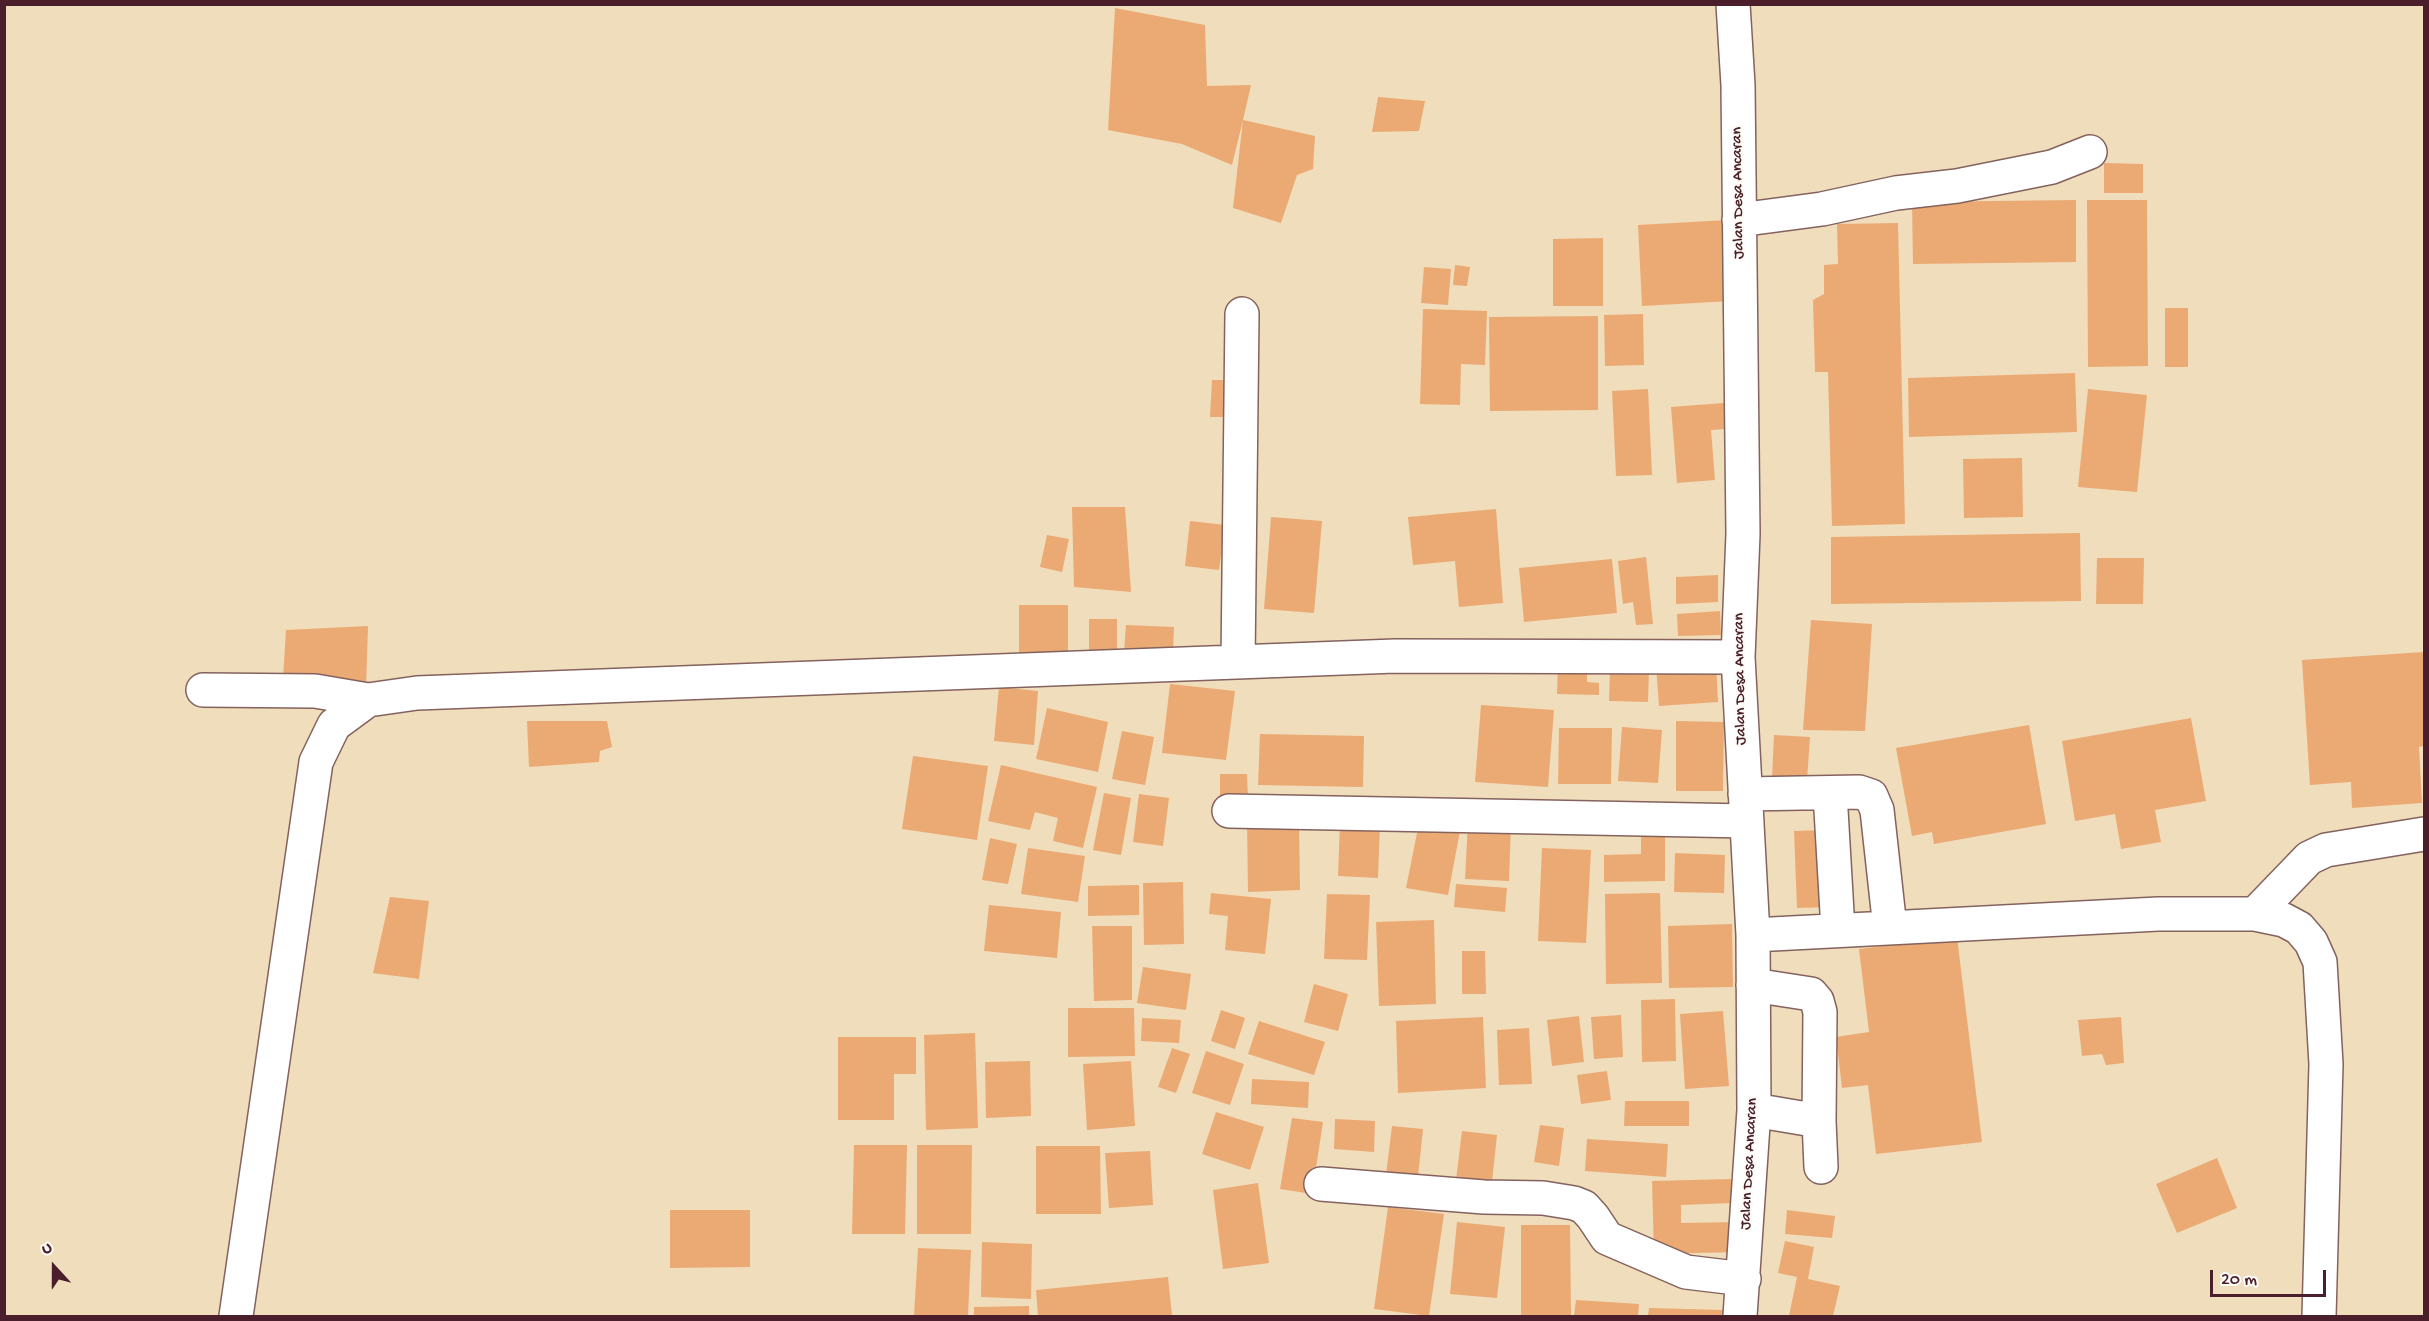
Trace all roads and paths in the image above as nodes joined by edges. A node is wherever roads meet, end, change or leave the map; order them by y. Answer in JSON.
{"nodes":[{"id":1,"x":1733,"y":4,"type":"edge"},
{"id":2,"x":2090,"y":152,"type":"dead end"},
{"id":3,"x":1739,"y":220,"type":"junction"},
{"id":4,"x":1242,"y":314,"type":"dead end"},
{"id":5,"x":1738,"y":657,"type":"junction"},
{"id":6,"x":1238,"y":662,"type":"junction"},
{"id":7,"x":203,"y":690,"type":"dead end"},
{"id":8,"x":368,"y":700,"type":"junction"},
{"id":9,"x":1830,"y":793,"type":"junction"},
{"id":10,"x":1746,"y":807,"type":"junction"},
{"id":11,"x":1229,"y":811,"type":"dead end"},
{"id":12,"x":2424,"y":834,"type":"edge"},
{"id":13,"x":2255,"y":914,"type":"junction"},
{"id":14,"x":1890,"y":928,"type":"junction"},
{"id":15,"x":1838,"y":930,"type":"junction"},
{"id":16,"x":1753,"y":935,"type":"junction"},
{"id":17,"x":1753,"y":985,"type":"junction"},
{"id":18,"x":1754,"y":1110,"type":"junction"},
{"id":19,"x":1819,"y":1121,"type":"junction"},
{"id":20,"x":1821,"y":1167,"type":"dead end"},
{"id":21,"x":1321,"y":1184,"type":"dead end"},
{"id":22,"x":1744,"y":1279,"type":"junction"},
{"id":23,"x":236,"y":1317,"type":"edge"},
{"id":24,"x":1740,"y":1317,"type":"edge"},
{"id":25,"x":2319,"y":1317,"type":"edge"}],
"edges":[{"from":1,"to":3,"type":"street","name":"Jalan Desa Ancaran"},
{"from":2,"to":3,"type":"street"},
{"from":3,"to":5,"type":"street","name":"Jalan Desa Ancaran"},
{"from":4,"to":6,"type":"street"},
{"from":5,"to":6,"type":"street"},
{"from":5,"to":10,"type":"street","name":"Jalan Desa Ancaran"},
{"from":6,"to":8,"type":"street"},
{"from":7,"to":8,"type":"street"},
{"from":8,"to":23,"type":"street"},
{"from":9,"to":10,"type":"street"},
{"from":9,"to":14,"type":"street"},
{"from":9,"to":15,"type":"street"},
{"from":10,"to":11,"type":"street"},
{"from":10,"to":16,"type":"street","name":"Jalan Desa Ancaran"},
{"from":12,"to":13,"type":"street"},
{"from":13,"to":14,"type":"street"},
{"from":13,"to":25,"type":"street"},
{"from":14,"to":15,"type":"street"},
{"from":15,"to":16,"type":"street"},
{"from":16,"to":17,"type":"street","name":"Jalan Desa Ancaran"},
{"from":17,"to":18,"type":"street","name":"Jalan Desa Ancaran"},
{"from":17,"to":19,"type":"street"},
{"from":18,"to":19,"type":"street"},
{"from":18,"to":22,"type":"street","name":"Jalan Desa Ancaran"},
{"from":19,"to":20,"type":"street"},
{"from":21,"to":22,"type":"street"},
{"from":22,"to":24,"type":"street","name":"Jalan Desa Ancaran"}]}
